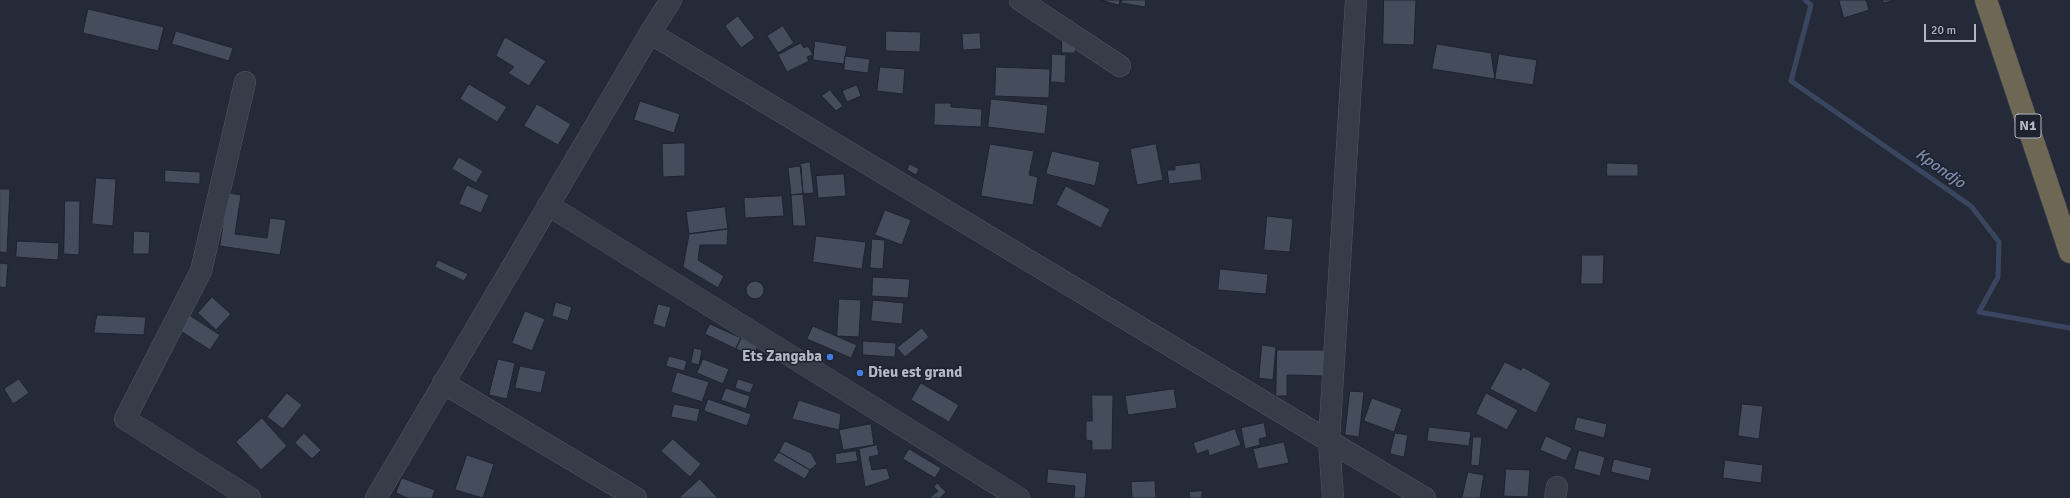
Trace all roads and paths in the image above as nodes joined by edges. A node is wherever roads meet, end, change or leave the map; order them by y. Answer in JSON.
{"nodes":[{"id":1,"x":671,"y":0,"type":"edge"},
{"id":2,"x":1020,"y":0,"type":"edge"},
{"id":3,"x":1356,"y":0,"type":"edge"},
{"id":4,"x":1986,"y":0,"type":"edge"},
{"id":5,"x":650,"y":33,"type":"junction"},
{"id":6,"x":1120,"y":66,"type":"dead end"},
{"id":7,"x":245,"y":82,"type":"dead end"},
{"id":8,"x":548,"y":205,"type":"junction"},
{"id":9,"x":2070,"y":252,"type":"edge"},
{"id":10,"x":443,"y":384,"type":"junction"},
{"id":11,"x":1329,"y":441,"type":"junction"},
{"id":12,"x":250,"y":498,"type":"edge"},
{"id":13,"x":376,"y":498,"type":"edge"},
{"id":14,"x":636,"y":498,"type":"edge"},
{"id":15,"x":1020,"y":498,"type":"edge"},
{"id":16,"x":1333,"y":498,"type":"edge"},
{"id":17,"x":1425,"y":498,"type":"edge"}],
"edges":[{"from":1,"to":5,"type":"street"},
{"from":2,"to":6,"type":"street"},
{"from":3,"to":11,"type":"street"},
{"from":4,"to":9,"type":"highway","number":"N1"},
{"from":5,"to":8,"type":"street"},
{"from":5,"to":11,"type":"street"},
{"from":7,"to":12,"type":"street"},
{"from":8,"to":10,"type":"street"},
{"from":8,"to":15,"type":"street"},
{"from":10,"to":13,"type":"street"},
{"from":10,"to":14,"type":"street"},
{"from":11,"to":16,"type":"street"},
{"from":11,"to":17,"type":"street"}]}
